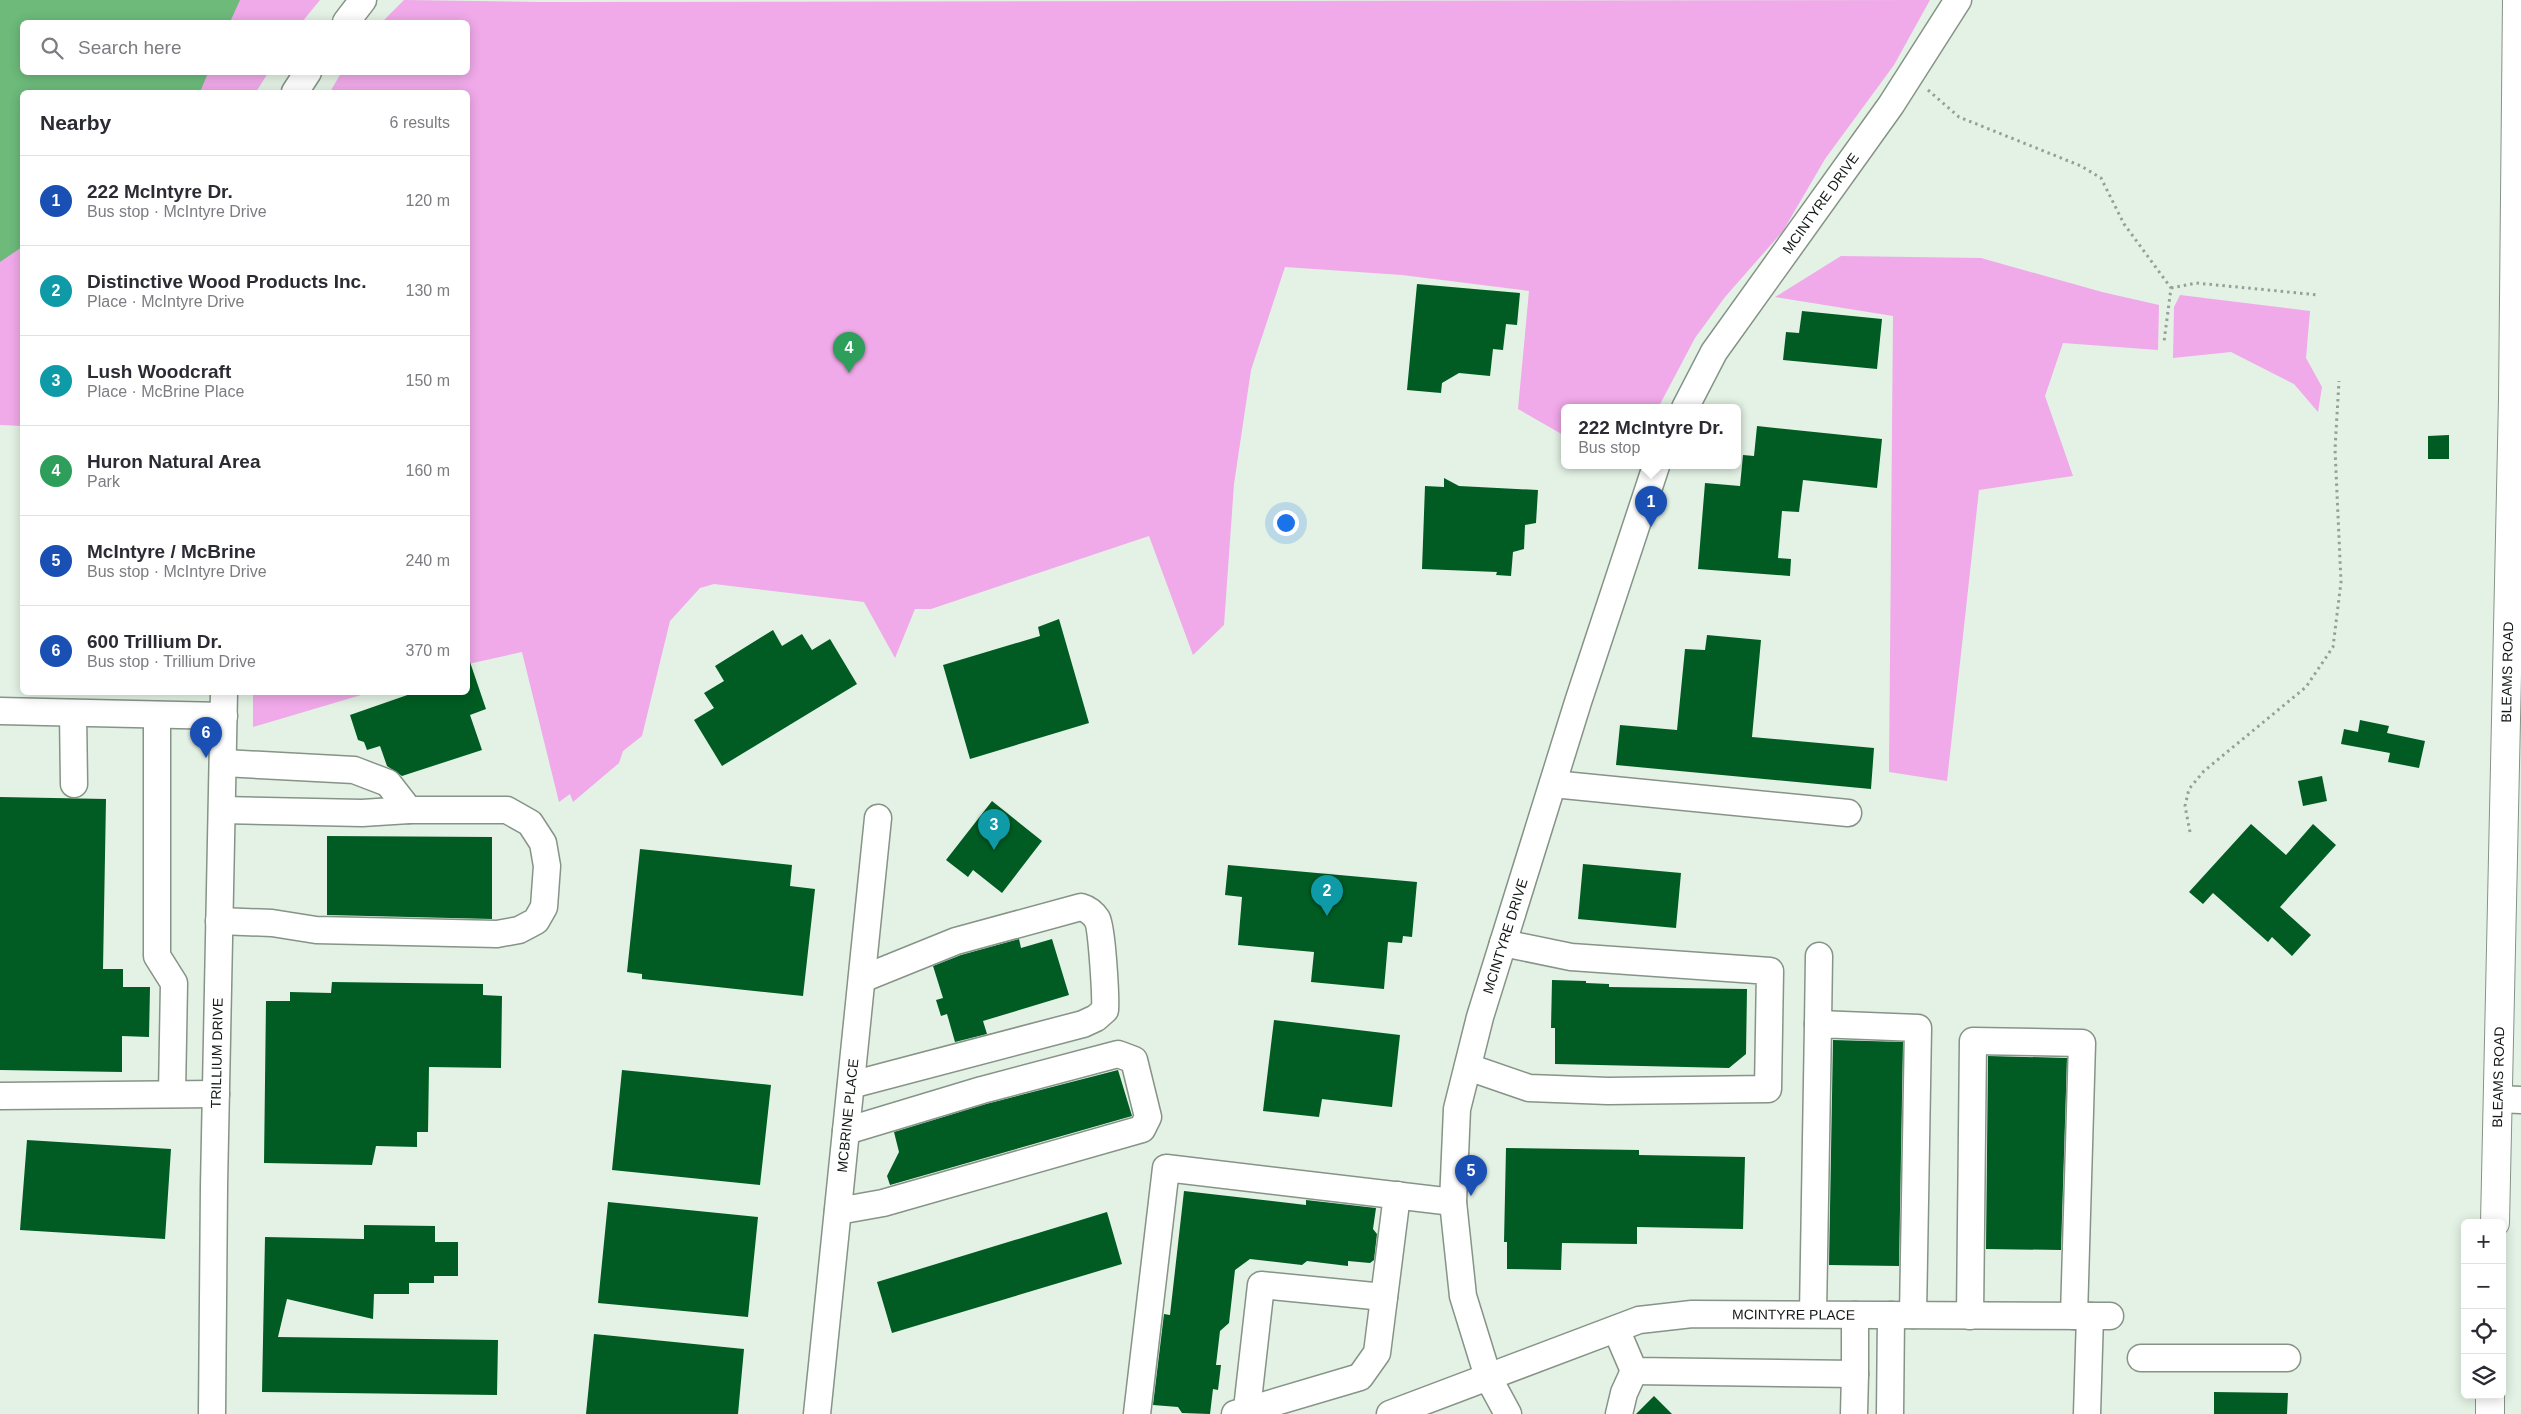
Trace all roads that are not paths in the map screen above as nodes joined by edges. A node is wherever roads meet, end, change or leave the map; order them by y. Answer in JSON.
{"nodes":[{"id":1,"x":363,"y":0,"type":"edge"},
{"id":2,"x":1958,"y":0,"type":"edge"},
{"id":3,"x":2517,"y":0,"type":"edge"},
{"id":4,"x":348,"y":20,"type":"edge"},
{"id":5,"x":306,"y":75,"type":"edge"},
{"id":6,"x":296,"y":90,"type":"edge"},
{"id":7,"x":1687,"y":404,"type":"edge"},
{"id":8,"x":1655,"y":469,"type":"edge"},
{"id":9,"x":224,"y":704,"type":"edge"},
{"id":10,"x":0,"y":711,"type":"edge"},
{"id":11,"x":74,"y":713,"type":"junction"},
{"id":12,"x":157,"y":715,"type":"junction"},
{"id":13,"x":224,"y":763,"type":"junction"},
{"id":14,"x":74,"y":784,"type":"dead end"},
{"id":15,"x":1553,"y":784,"type":"junction"},
{"id":16,"x":222,"y":810,"type":"junction"},
{"id":17,"x":409,"y":810,"type":"junction"},
{"id":18,"x":1848,"y":813,"type":"dead end"},
{"id":19,"x":878,"y":818,"type":"dead end"},
{"id":20,"x":219,"y":921,"type":"junction"},
{"id":21,"x":1503,"y":943,"type":"junction"},
{"id":22,"x":1819,"y":956,"type":"dead end"},
{"id":23,"x":862,"y":979,"type":"junction"},
{"id":24,"x":1818,"y":1024,"type":"junction"},
{"id":25,"x":1468,"y":1067,"type":"junction"},
{"id":26,"x":851,"y":1085,"type":"junction"},
{"id":27,"x":172,"y":1094,"type":"junction"},
{"id":28,"x":216,"y":1094,"type":"junction"},
{"id":29,"x":0,"y":1096,"type":"edge"},
{"id":30,"x":2509,"y":1100,"type":"edge"},
{"id":31,"x":846,"y":1131,"type":"junction"},
{"id":32,"x":1397,"y":1195,"type":"junction"},
{"id":33,"x":1453,"y":1202,"type":"junction"},
{"id":34,"x":838,"y":1212,"type":"junction"},
{"id":35,"x":2495,"y":1219,"type":"edge"},
{"id":36,"x":1384,"y":1297,"type":"junction"},
{"id":37,"x":1813,"y":1314,"type":"junction"},
{"id":38,"x":1855,"y":1315,"type":"junction"},
{"id":39,"x":1902,"y":1315,"type":"junction"},
{"id":40,"x":1970,"y":1316,"type":"junction"},
{"id":41,"x":2091,"y":1316,"type":"junction"},
{"id":42,"x":1616,"y":1329,"type":"junction"},
{"id":43,"x":2140,"y":1358,"type":"dead end"},
{"id":44,"x":2287,"y":1358,"type":"dead end"},
{"id":45,"x":1634,"y":1371,"type":"junction"},
{"id":46,"x":1855,"y":1374,"type":"junction"},
{"id":47,"x":1488,"y":1377,"type":"junction"},
{"id":48,"x":2490,"y":1399,"type":"edge"},
{"id":49,"x":1244,"y":1412,"type":"edge"},
{"id":50,"x":212,"y":1414,"type":"edge"},
{"id":51,"x":818,"y":1414,"type":"edge"},
{"id":52,"x":1137,"y":1414,"type":"edge"},
{"id":53,"x":1390,"y":1414,"type":"edge"},
{"id":54,"x":1508,"y":1414,"type":"edge"},
{"id":55,"x":1619,"y":1414,"type":"edge"},
{"id":56,"x":1854,"y":1414,"type":"edge"},
{"id":57,"x":1890,"y":1414,"type":"edge"},
{"id":58,"x":2087,"y":1414,"type":"edge"},
{"id":59,"x":2490,"y":1414,"type":"edge"}],
"edges":[{"from":1,"to":4,"type":"street"},
{"from":2,"to":7,"type":"street","name":"MCINTYRE DRIVE"},
{"from":3,"to":30,"type":"main road","name":"BLEAMS ROAD"},
{"from":5,"to":6,"type":"street"},
{"from":8,"to":15,"type":"street","name":"MCINTYRE DRIVE"},
{"from":9,"to":12,"type":"street"},
{"from":9,"to":13,"type":"street","name":"TRILLIUM DRIVE"},
{"from":10,"to":11,"type":"street"},
{"from":11,"to":12,"type":"street"},
{"from":11,"to":14,"type":"street"},
{"from":12,"to":27,"type":"street"},
{"from":13,"to":16,"type":"street","name":"TRILLIUM DRIVE"},
{"from":13,"to":17,"type":"street"},
{"from":15,"to":18,"type":"street"},
{"from":15,"to":21,"type":"street","name":"MCINTYRE DRIVE"},
{"from":16,"to":17,"type":"street"},
{"from":16,"to":20,"type":"street","name":"TRILLIUM DRIVE"},
{"from":17,"to":20,"type":"street"},
{"from":19,"to":23,"type":"street","name":"MCBRINE PLACE"},
{"from":20,"to":28,"type":"street","name":"TRILLIUM DRIVE"},
{"from":21,"to":25,"type":"street","name":"MCINTYRE DRIVE"},
{"from":21,"to":25,"type":"street"},
{"from":22,"to":24,"type":"street"},
{"from":23,"to":26,"type":"street","name":"MCBRINE PLACE"},
{"from":23,"to":26,"type":"street"},
{"from":24,"to":37,"type":"street"},
{"from":24,"to":39,"type":"street"},
{"from":25,"to":33,"type":"street","name":"MCINTYRE DRIVE"},
{"from":26,"to":31,"type":"street","name":"MCBRINE PLACE"},
{"from":27,"to":28,"type":"street"},
{"from":27,"to":29,"type":"street"},
{"from":28,"to":50,"type":"street","name":"TRILLIUM DRIVE"},
{"from":30,"to":35,"type":"main road","name":"BLEAMS ROAD"},
{"from":31,"to":34,"type":"street","name":"MCBRINE PLACE"},
{"from":31,"to":34,"type":"street"},
{"from":32,"to":33,"type":"street"},
{"from":32,"to":36,"type":"street"},
{"from":32,"to":52,"type":"street"},
{"from":33,"to":47,"type":"street","name":"MCINTYRE DRIVE"},
{"from":34,"to":51,"type":"street","name":"MCBRINE PLACE"},
{"from":36,"to":49,"type":"street"},
{"from":36,"to":49,"type":"street"},
{"from":37,"to":38,"type":"street","name":"MCINTYRE PLACE"},
{"from":37,"to":42,"type":"street","name":"MCINTYRE PLACE"},
{"from":38,"to":39,"type":"street","name":"MCINTYRE PLACE"},
{"from":38,"to":46,"type":"street"},
{"from":39,"to":40,"type":"street","name":"MCINTYRE PLACE"},
{"from":39,"to":57,"type":"street"},
{"from":40,"to":41,"type":"street","name":"MCINTYRE PLACE"},
{"from":40,"to":41,"type":"street"},
{"from":41,"to":58,"type":"street"},
{"from":42,"to":45,"type":"street"},
{"from":42,"to":47,"type":"street","name":"MCINTYRE PLACE"},
{"from":43,"to":44,"type":"street"},
{"from":45,"to":46,"type":"street"},
{"from":45,"to":55,"type":"street"},
{"from":46,"to":56,"type":"street"},
{"from":47,"to":53,"type":"street","name":"MCINTYRE PLACE"},
{"from":47,"to":54,"type":"street","name":"MCINTYRE DRIVE"},
{"from":48,"to":59,"type":"main road"}]}
